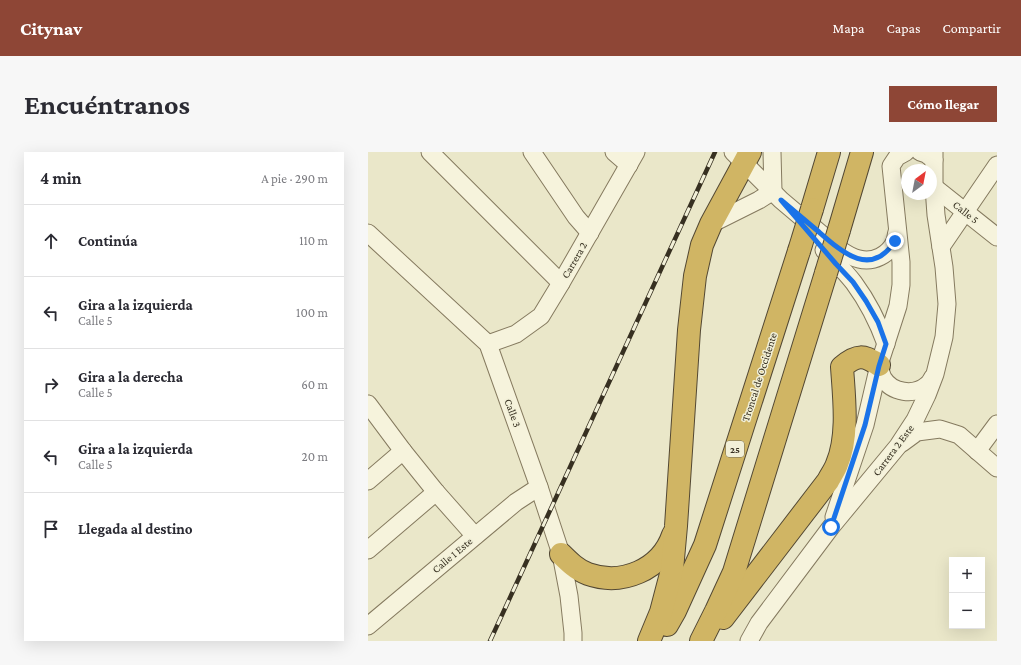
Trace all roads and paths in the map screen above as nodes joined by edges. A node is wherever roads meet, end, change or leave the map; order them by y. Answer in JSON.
{"nodes":[{"id":1,"x":430,"y":152,"type":"edge"},
{"id":2,"x":532,"y":152,"type":"edge"},
{"id":3,"x":614,"y":152,"type":"edge"},
{"id":4,"x":772,"y":152,"type":"edge"},
{"id":5,"x":829,"y":152,"type":"edge"},
{"id":6,"x":862,"y":152,"type":"edge"},
{"id":7,"x":906,"y":152,"type":"edge"},
{"id":8,"x":742,"y":156,"type":"edge"},
{"id":9,"x":632,"y":158,"type":"edge"},
{"id":10,"x":997,"y":165,"type":"edge"},
{"id":11,"x":937,"y":189,"type":"edge"},
{"id":12,"x":777,"y":196,"type":"junction"},
{"id":13,"x":935,"y":200,"type":"edge"},
{"id":14,"x":965,"y":212,"type":"junction"},
{"id":15,"x":896,"y":220,"type":"junction"},
{"id":16,"x":711,"y":224,"type":"junction"},
{"id":17,"x":590,"y":232,"type":"junction"},
{"id":18,"x":368,"y":233,"type":"edge"},
{"id":19,"x":997,"y":236,"type":"edge"},
{"id":20,"x":941,"y":247,"type":"junction"},
{"id":21,"x":561,"y":283,"type":"junction"},
{"id":22,"x":488,"y":344,"type":"junction"},
{"id":23,"x":886,"y":344,"type":"junction"},
{"id":24,"x":879,"y":366,"type":"junction"},
{"id":25,"x":935,"y":374,"type":"junction"},
{"id":26,"x":370,"y":410,"type":"edge"},
{"id":27,"x":997,"y":424,"type":"edge"},
{"id":28,"x":898,"y":446,"type":"junction"},
{"id":29,"x":402,"y":451,"type":"junction"},
{"id":30,"x":977,"y":451,"type":"junction"},
{"id":31,"x":997,"y":468,"type":"edge"},
{"id":32,"x":368,"y":480,"type":"edge"},
{"id":33,"x":539,"y":488,"type":"junction"},
{"id":34,"x":436,"y":492,"type":"junction"},
{"id":35,"x":676,"y":526,"type":"junction"},
{"id":36,"x":831,"y":527,"type":"junction"},
{"id":37,"x":475,"y":536,"type":"junction"},
{"id":38,"x":368,"y":550,"type":"edge"},
{"id":39,"x":561,"y":554,"type":"junction"},
{"id":40,"x":369,"y":624,"type":"edge"},
{"id":41,"x":573,"y":641,"type":"edge"},
{"id":42,"x":649,"y":641,"type":"edge"},
{"id":43,"x":658,"y":641,"type":"edge"},
{"id":44,"x":701,"y":641,"type":"edge"},
{"id":45,"x":705,"y":641,"type":"edge"},
{"id":46,"x":749,"y":641,"type":"edge"}],
"edges":[{"from":1,"to":21,"type":"street"},
{"from":2,"to":17,"type":"street"},
{"from":3,"to":9,"type":"street"},
{"from":4,"to":12,"type":"street"},
{"from":5,"to":43,"type":"highway","name":"Troncal de Occidente","number":"25","bridge":true},
{"from":6,"to":44,"type":"highway","bridge":true},
{"from":7,"to":15,"type":"street"},
{"from":8,"to":12,"type":"street"},
{"from":8,"to":16,"type":"highway"},
{"from":9,"to":17,"type":"street","name":"Carrera 2"},
{"from":10,"to":14,"type":"street"},
{"from":11,"to":14,"type":"street","name":"Calle 5"},
{"from":12,"to":15,"type":"street"},
{"from":12,"to":16,"type":"street"},
{"from":12,"to":23,"type":"street"},
{"from":13,"to":20,"type":"street","name":"Carrera 2 Este"},
{"from":14,"to":19,"type":"street","name":"Calle 5"},
{"from":14,"to":20,"type":"street"},
{"from":15,"to":23,"type":"street"},
{"from":16,"to":35,"type":"highway"},
{"from":17,"to":21,"type":"street","name":"Carrera 2"},
{"from":18,"to":22,"type":"street","name":"Calle 3"},
{"from":20,"to":25,"type":"street","name":"Carrera 2 Este"},
{"from":21,"to":22,"type":"street","name":"Carrera 2"},
{"from":22,"to":33,"type":"street","name":"Calle 3"},
{"from":23,"to":24,"type":"street"},
{"from":24,"to":25,"type":"street"},
{"from":24,"to":36,"type":"street"},
{"from":24,"to":45,"type":"highway"},
{"from":25,"to":28,"type":"street","name":"Carrera 2 Este"},
{"from":26,"to":29,"type":"street"},
{"from":27,"to":30,"type":"street"},
{"from":28,"to":30,"type":"street"},
{"from":28,"to":36,"type":"street","name":"Carrera 2 Este"},
{"from":29,"to":32,"type":"street"},
{"from":29,"to":34,"type":"street"},
{"from":30,"to":31,"type":"street"},
{"from":33,"to":37,"type":"street","name":"Calle 1 Este"},
{"from":33,"to":39,"type":"street","name":"Calle 3"},
{"from":34,"to":37,"type":"street"},
{"from":34,"to":38,"type":"street"},
{"from":35,"to":39,"type":"highway"},
{"from":35,"to":42,"type":"highway"},
{"from":36,"to":46,"type":"street","name":"Carrera 2 Este"},
{"from":37,"to":40,"type":"street","name":"Calle 1 Este"},
{"from":39,"to":41,"type":"street","name":"Calle 3"}]}
